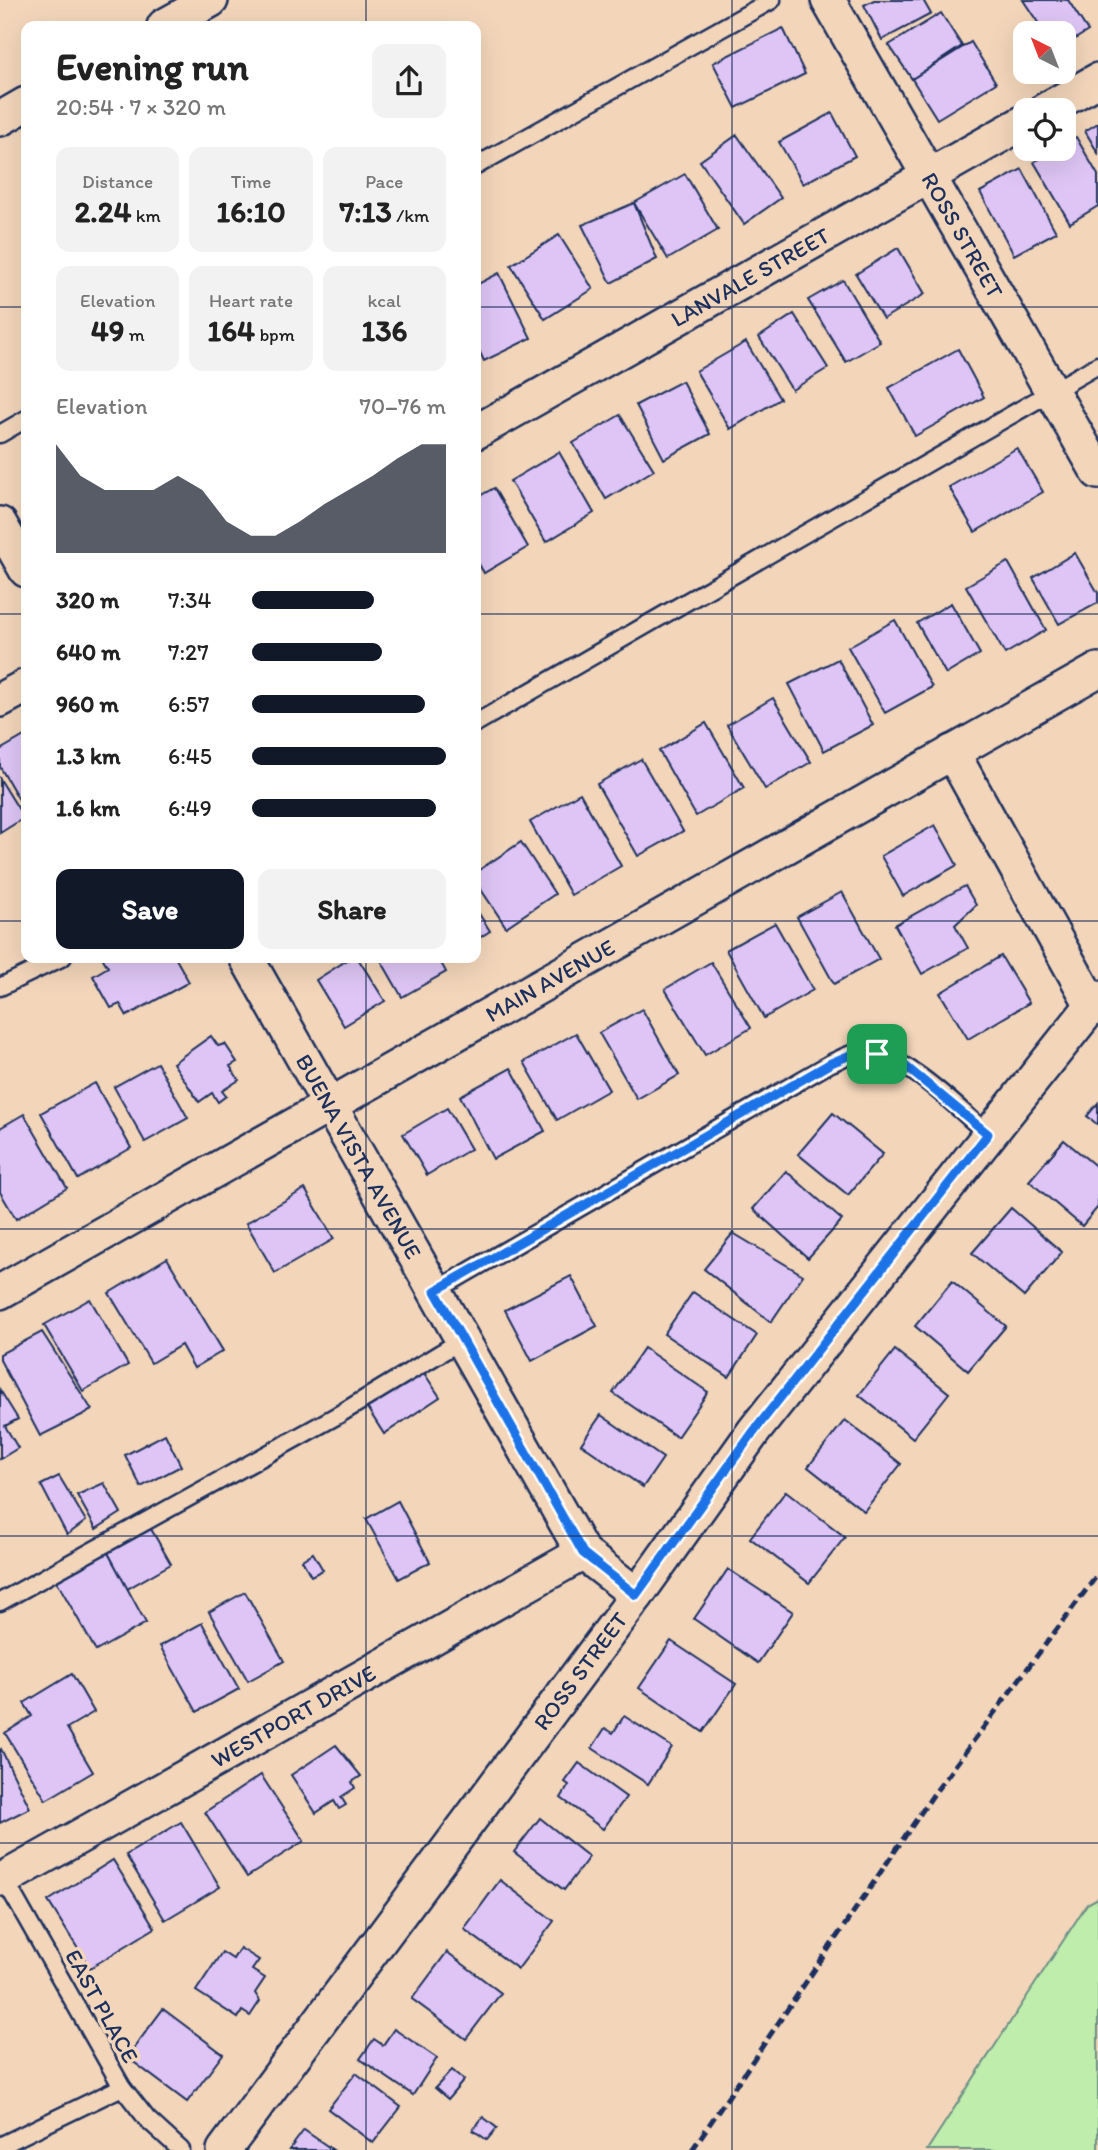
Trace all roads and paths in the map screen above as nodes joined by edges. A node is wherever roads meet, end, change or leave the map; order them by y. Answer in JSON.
{"nodes":[{"id":1,"x":211,"y":0,"type":"edge"},
{"id":2,"x":772,"y":0,"type":"edge"},
{"id":3,"x":828,"y":0,"type":"edge"},
{"id":4,"x":173,"y":21,"type":"edge"},
{"id":5,"x":1098,"y":80,"type":"edge"},
{"id":6,"x":1066,"y":98,"type":"edge"},
{"id":7,"x":21,"y":107,"type":"edge"},
{"id":8,"x":0,"y":119,"type":"edge"},
{"id":9,"x":1013,"y":128,"type":"edge"},
{"id":10,"x":481,"y":163,"type":"edge"},
{"id":11,"x":928,"y":176,"type":"junction"},
{"id":12,"x":1098,"y":365,"type":"edge"},
{"id":13,"x":1052,"y":392,"type":"junction"},
{"id":14,"x":21,"y":422,"type":"edge"},
{"id":15,"x":481,"y":429,"type":"edge"},
{"id":16,"x":0,"y":434,"type":"edge"},
{"id":17,"x":1098,"y":472,"type":"edge"},
{"id":18,"x":0,"y":524,"type":"edge"},
{"id":19,"x":21,"y":561,"type":"edge"},
{"id":20,"x":1098,"y":670,"type":"edge"},
{"id":21,"x":21,"y":689,"type":"edge"},
{"id":22,"x":0,"y":700,"type":"edge"},
{"id":23,"x":481,"y":720,"type":"edge"},
{"id":24,"x":952,"y":752,"type":"junction"},
{"id":25,"x":50,"y":963,"type":"edge"},
{"id":26,"x":249,"y":963,"type":"edge"},
{"id":27,"x":0,"y":987,"type":"edge"},
{"id":28,"x":1095,"y":1002,"type":"edge"},
{"id":29,"x":329,"y":1106,"type":"junction"},
{"id":30,"x":988,"y":1134,"type":"junction"},
{"id":31,"x":435,"y":1291,"type":"junction"},
{"id":32,"x":0,"y":1292,"type":"edge"},
{"id":33,"x":462,"y":1340,"type":"junction"},
{"id":34,"x":583,"y":1553,"type":"junction"},
{"id":35,"x":636,"y":1595,"type":"junction"},
{"id":36,"x":0,"y":1602,"type":"edge"},
{"id":37,"x":2,"y":1875,"type":"edge"},
{"id":38,"x":122,"y":2087,"type":"junction"},
{"id":39,"x":0,"y":2146,"type":"edge"},
{"id":40,"x":181,"y":2150,"type":"edge"},
{"id":41,"x":224,"y":2150,"type":"edge"}],
"edges":[{"from":1,"to":4,"type":"street"},
{"from":2,"to":10,"type":"lane"},
{"from":3,"to":11,"type":"street","name":"ROSS STREET"},
{"from":5,"to":6,"type":"street"},
{"from":7,"to":8,"type":"street"},
{"from":9,"to":11,"type":"street","name":"LANVALE STREET"},
{"from":11,"to":13,"type":"street","name":"ROSS STREET"},
{"from":11,"to":15,"type":"street","name":"LANVALE STREET"},
{"from":12,"to":13,"type":"lane"},
{"from":13,"to":17,"type":"street","name":"ROSS STREET"},
{"from":13,"to":23,"type":"lane"},
{"from":14,"to":16,"type":"lane"},
{"from":18,"to":19,"type":"street"},
{"from":20,"to":24,"type":"street","name":"MAIN AVENUE"},
{"from":21,"to":22,"type":"street"},
{"from":24,"to":28,"type":"street"},
{"from":24,"to":29,"type":"street","name":"MAIN AVENUE"},
{"from":25,"to":27,"type":"lane"},
{"from":26,"to":29,"type":"street","name":"BUENA VISTA AVENUE"},
{"from":28,"to":30,"type":"street","name":"ROSS STREET"},
{"from":29,"to":31,"type":"street","name":"BUENA VISTA AVENUE"},
{"from":29,"to":32,"type":"street","name":"MAIN AVENUE"},
{"from":30,"to":31,"type":"lane"},
{"from":30,"to":35,"type":"street","name":"ROSS STREET"},
{"from":31,"to":33,"type":"street","name":"BUENA VISTA AVENUE"},
{"from":33,"to":34,"type":"street","name":"BUENA VISTA AVENUE"},
{"from":33,"to":36,"type":"lane"},
{"from":34,"to":35,"type":"street","name":"BUENA VISTA AVENUE"},
{"from":34,"to":37,"type":"street","name":"WESTPORT DRIVE"},
{"from":35,"to":41,"type":"street","name":"ROSS STREET"},
{"from":37,"to":38,"type":"lane","name":"EAST PLACE"},
{"from":38,"to":39,"type":"lane"},
{"from":38,"to":40,"type":"lane","name":"EAST PLACE"}]}
